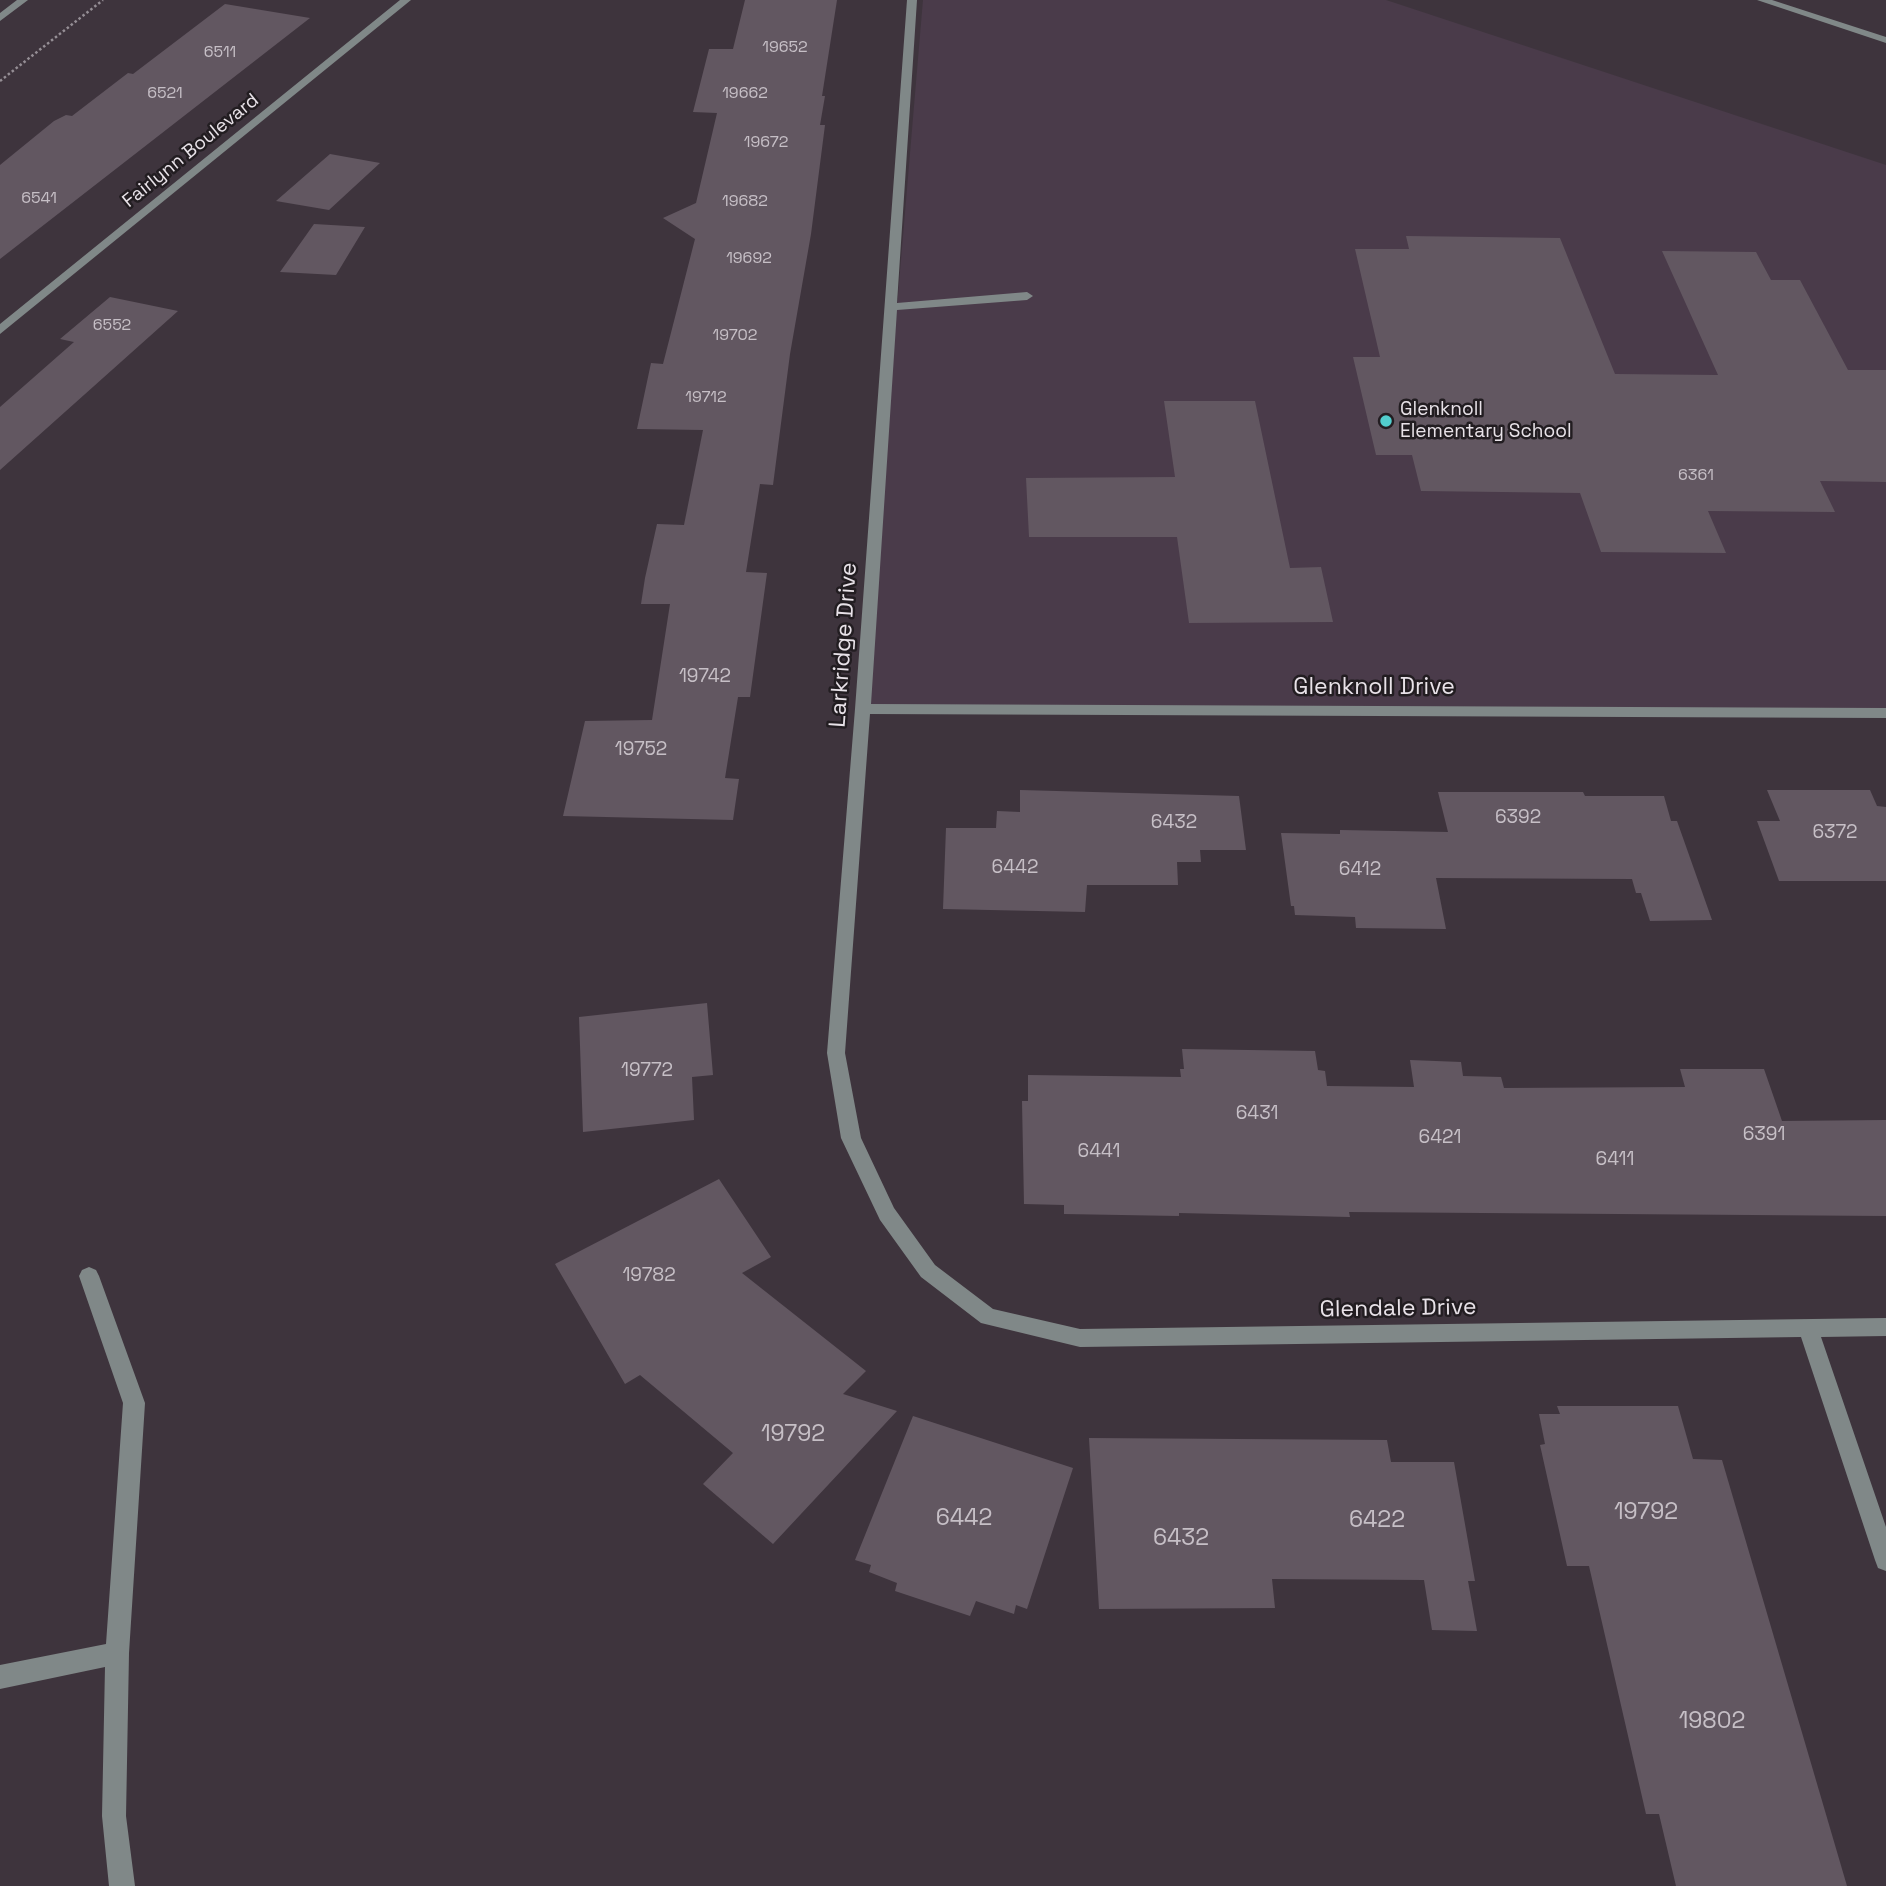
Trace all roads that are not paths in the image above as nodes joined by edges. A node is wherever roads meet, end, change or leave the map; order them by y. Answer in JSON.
{"nodes":[{"id":1,"x":23,"y":0,"type":"edge"},
{"id":2,"x":406,"y":0,"type":"edge"},
{"id":3,"x":912,"y":0,"type":"edge"},
{"id":4,"x":1762,"y":0,"type":"edge"},
{"id":5,"x":0,"y":18,"type":"edge"},
{"id":6,"x":1886,"y":40,"type":"edge"},
{"id":7,"x":1027,"y":296,"type":"dead end"},
{"id":8,"x":890,"y":307,"type":"junction"},
{"id":9,"x":0,"y":331,"type":"edge"},
{"id":10,"x":863,"y":709,"type":"junction"},
{"id":11,"x":1886,"y":713,"type":"edge"},
{"id":12,"x":928,"y":1270,"type":"joint"},
{"id":13,"x":89,"y":1276,"type":"dead end"},
{"id":14,"x":1886,"y":1327,"type":"edge"},
{"id":15,"x":1808,"y":1328,"type":"junction"},
{"id":16,"x":1886,"y":1560,"type":"edge"},
{"id":17,"x":117,"y":1653,"type":"junction"},
{"id":18,"x":0,"y":1677,"type":"edge"},
{"id":19,"x":122,"y":1886,"type":"edge"}],
"edges":[{"from":1,"to":5,"type":"street"},
{"from":2,"to":9,"type":"street","name":"Fairlynn Boulevard"},
{"from":3,"to":8,"type":"street","name":"Larkridge Drive"},
{"from":4,"to":6,"type":"street"},
{"from":7,"to":8,"type":"street"},
{"from":8,"to":10,"type":"street","name":"Larkridge Drive"},
{"from":10,"to":11,"type":"street","name":"Glenknoll Drive"},
{"from":10,"to":12,"type":"street","name":"Larkridge Drive"},
{"from":12,"to":15,"type":"street","name":"Glendale Drive"},
{"from":13,"to":17,"type":"street"},
{"from":14,"to":15,"type":"street","name":"Glendale Drive"},
{"from":15,"to":16,"type":"street"},
{"from":17,"to":18,"type":"street"},
{"from":17,"to":19,"type":"street"}]}
